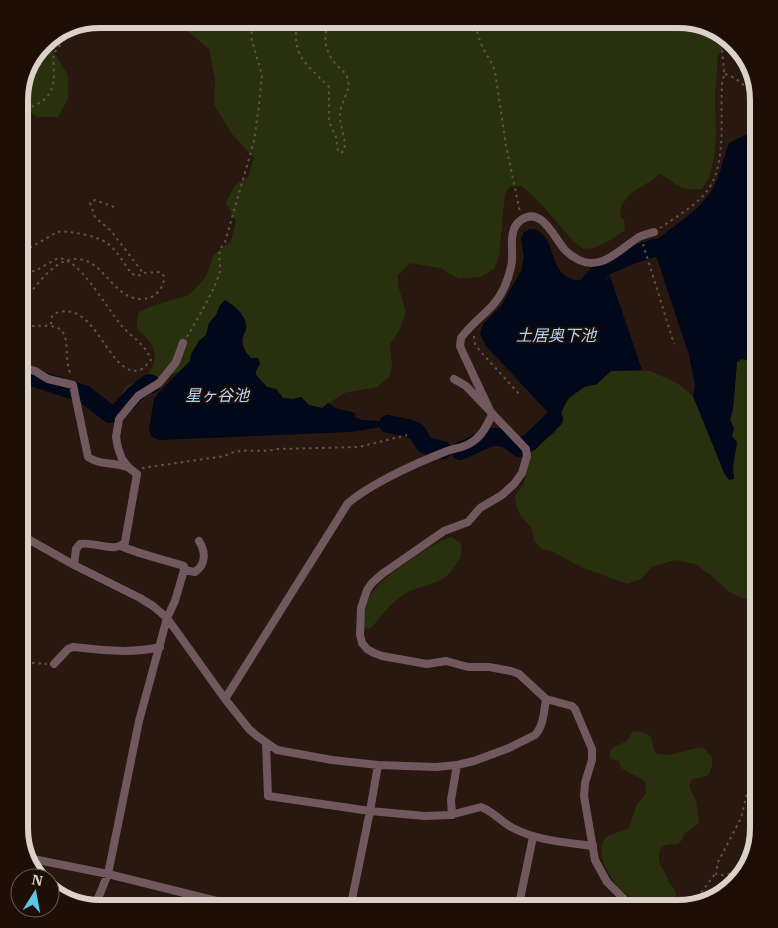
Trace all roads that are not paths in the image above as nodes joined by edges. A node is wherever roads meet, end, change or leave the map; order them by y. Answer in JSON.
{"nodes":[{"id":1,"x":654,"y":232,"type":"road end"},
{"id":2,"x":183,"y":343,"type":"road end"},
{"id":3,"x":28,"y":369,"type":"edge"},
{"id":4,"x":454,"y":379,"type":"dead end"},
{"id":5,"x":492,"y":415,"type":"junction"},
{"id":6,"x":132,"y":470,"type":"junction"},
{"id":7,"x":27,"y":539,"type":"edge"},
{"id":8,"x":199,"y":541,"type":"dead end"},
{"id":9,"x":121,"y":546,"type":"junction"},
{"id":10,"x":74,"y":565,"type":"junction"},
{"id":11,"x":184,"y":570,"type":"junction"},
{"id":12,"x":167,"y":618,"type":"junction"},
{"id":13,"x":160,"y":647,"type":"junction"},
{"id":14,"x":54,"y":664,"type":"road end"},
{"id":15,"x":546,"y":699,"type":"junction"},
{"id":16,"x":225,"y":700,"type":"junction"},
{"id":17,"x":266,"y":743,"type":"junction"},
{"id":18,"x":378,"y":765,"type":"junction"},
{"id":19,"x":457,"y":765,"type":"junction"},
{"id":20,"x":370,"y":811,"type":"junction"},
{"id":21,"x":452,"y":815,"type":"junction"},
{"id":22,"x":533,"y":837,"type":"junction"},
{"id":23,"x":592,"y":846,"type":"junction"},
{"id":24,"x":35,"y":859,"type":"edge"},
{"id":25,"x":108,"y":874,"type":"junction"},
{"id":26,"x":97,"y":900,"type":"edge"},
{"id":27,"x":200,"y":900,"type":"edge"},
{"id":28,"x":352,"y":900,"type":"edge"},
{"id":29,"x":520,"y":900,"type":"edge"},
{"id":30,"x":624,"y":900,"type":"edge"}],
"edges":[{"from":1,"to":5,"type":"street"},
{"from":2,"to":6,"type":"street"},
{"from":3,"to":6,"type":"street"},
{"from":4,"to":5,"type":"street"},
{"from":5,"to":15,"type":"street"},
{"from":5,"to":16,"type":"street"},
{"from":6,"to":9,"type":"street"},
{"from":7,"to":10,"type":"street"},
{"from":8,"to":11,"type":"street"},
{"from":9,"to":10,"type":"street"},
{"from":9,"to":11,"type":"street"},
{"from":10,"to":12,"type":"street"},
{"from":11,"to":12,"type":"street"},
{"from":12,"to":13,"type":"street"},
{"from":12,"to":16,"type":"street"},
{"from":13,"to":14,"type":"street"},
{"from":13,"to":25,"type":"street"},
{"from":15,"to":19,"type":"street"},
{"from":15,"to":23,"type":"street"},
{"from":16,"to":17,"type":"street"},
{"from":17,"to":18,"type":"street"},
{"from":17,"to":20,"type":"street"},
{"from":18,"to":19,"type":"street"},
{"from":18,"to":20,"type":"street"},
{"from":19,"to":21,"type":"street"},
{"from":20,"to":21,"type":"street"},
{"from":20,"to":28,"type":"street"},
{"from":21,"to":22,"type":"street"},
{"from":22,"to":23,"type":"street"},
{"from":22,"to":29,"type":"street"},
{"from":23,"to":30,"type":"street"},
{"from":24,"to":25,"type":"street"},
{"from":25,"to":26,"type":"street"},
{"from":25,"to":27,"type":"street"}]}
